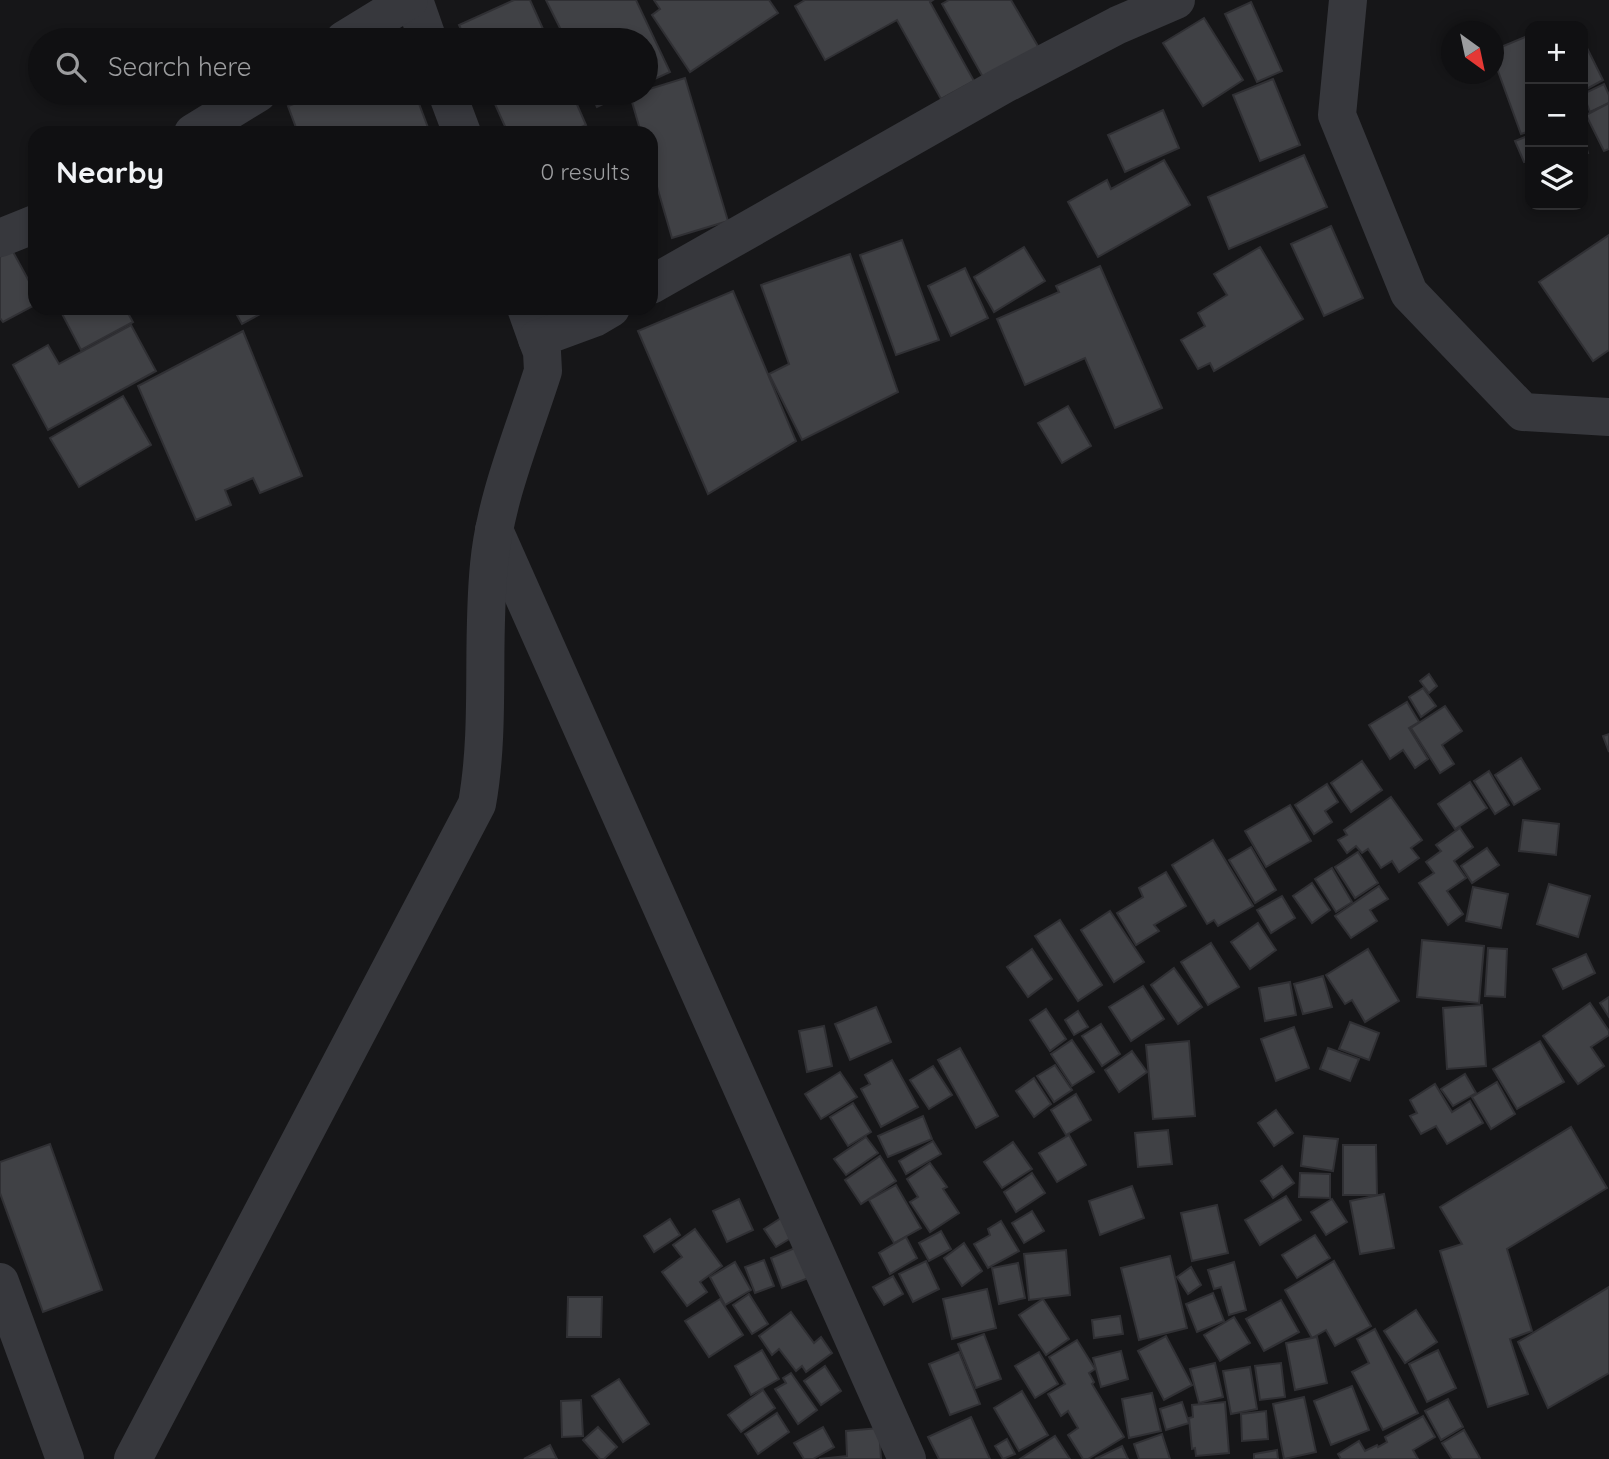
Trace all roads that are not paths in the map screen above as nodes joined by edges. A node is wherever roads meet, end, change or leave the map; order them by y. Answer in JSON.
{"nodes":[{"id":1,"x":411,"y":0,"type":"edge"},
{"id":2,"x":1176,"y":0,"type":"edge"},
{"id":3,"x":1348,"y":0,"type":"edge"},
{"id":4,"x":364,"y":28,"type":"edge"},
{"id":5,"x":423,"y":28,"type":"edge"},
{"id":6,"x":238,"y":105,"type":"edge"},
{"id":7,"x":452,"y":105,"type":"edge"},
{"id":8,"x":204,"y":126,"type":"edge"},
{"id":9,"x":459,"y":126,"type":"edge"},
{"id":10,"x":28,"y":227,"type":"edge"},
{"id":11,"x":0,"y":238,"type":"edge"},
{"id":12,"x":658,"y":281,"type":"edge"},
{"id":13,"x":599,"y":315,"type":"edge"},
{"id":14,"x":531,"y":324,"type":"edge"},
{"id":15,"x":1609,"y":416,"type":"edge"},
{"id":16,"x":494,"y":530,"type":"junction"},
{"id":17,"x":0,"y":1282,"type":"edge"},
{"id":18,"x":65,"y":1459,"type":"edge"},
{"id":19,"x":133,"y":1459,"type":"edge"},
{"id":20,"x":907,"y":1459,"type":"edge"}],
"edges":[{"from":1,"to":4,"type":"street"},
{"from":1,"to":5,"type":"street"},
{"from":2,"to":12,"type":"street"},
{"from":3,"to":15,"type":"street"},
{"from":6,"to":8,"type":"street"},
{"from":7,"to":9,"type":"street"},
{"from":10,"to":11,"type":"street"},
{"from":13,"to":14,"type":"street"},
{"from":14,"to":16,"type":"street"},
{"from":16,"to":19,"type":"street"},
{"from":16,"to":20,"type":"street"},
{"from":17,"to":18,"type":"street"}]}
